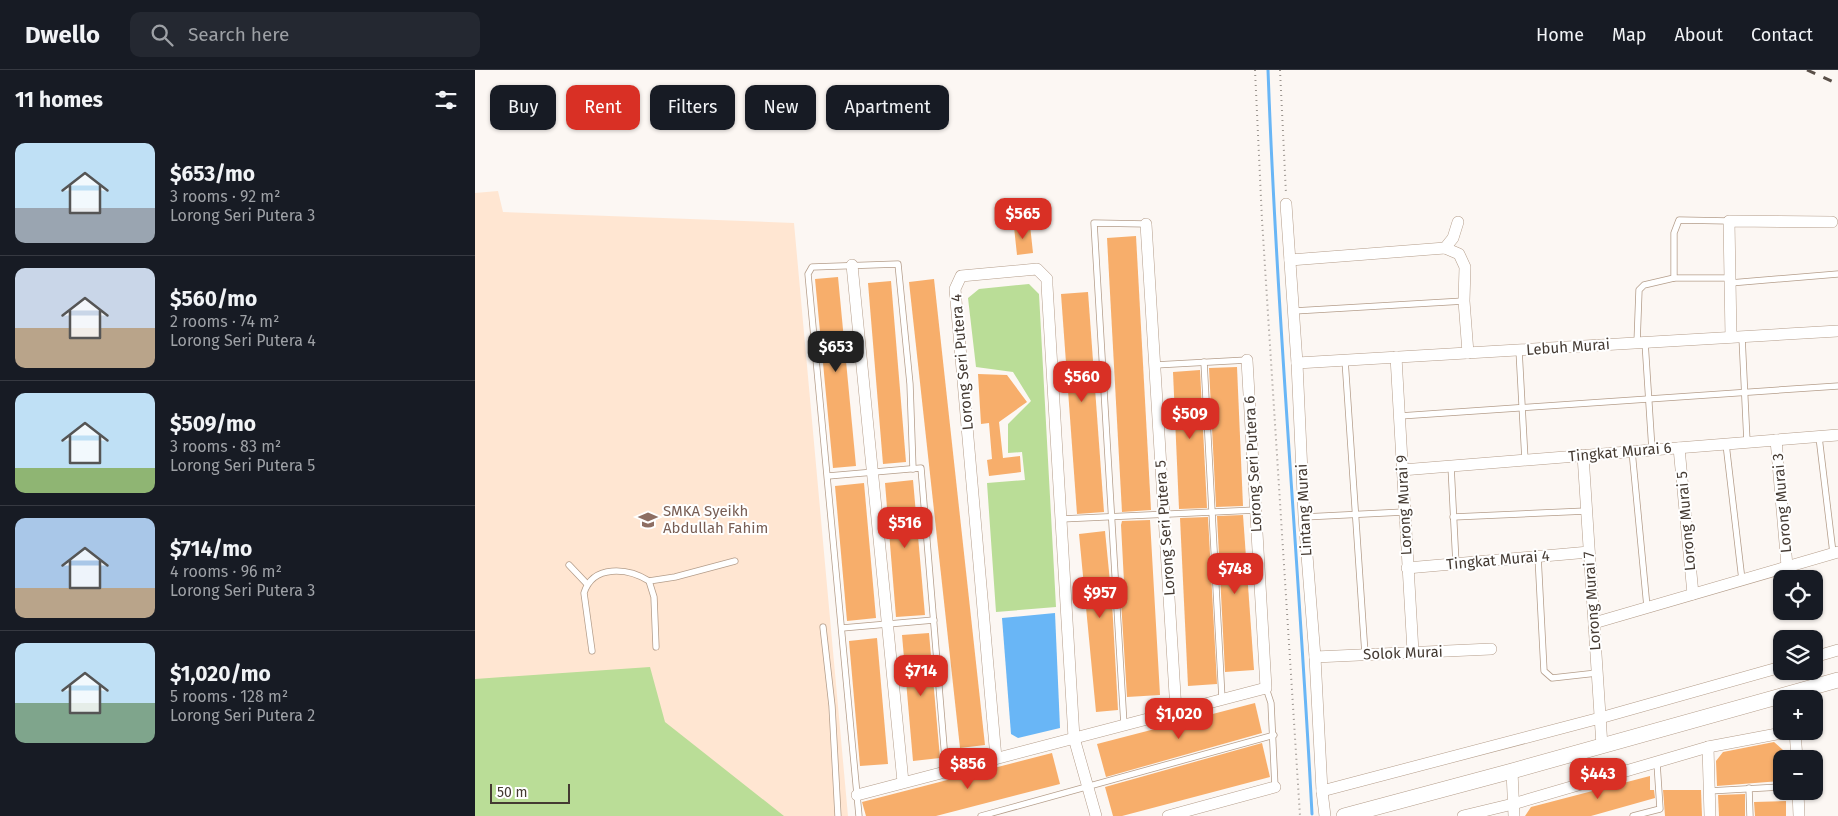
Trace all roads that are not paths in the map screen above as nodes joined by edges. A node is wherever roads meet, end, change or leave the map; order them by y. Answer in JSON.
{"nodes":[{"id":1,"x":1286,"y":204,"type":"road end"},
{"id":2,"x":1729,"y":221,"type":"junction"},
{"id":3,"x":1458,"y":222,"type":"dead end"},
{"id":4,"x":1146,"y":224,"type":"joint"},
{"id":5,"x":1835,"y":226,"type":"edge"},
{"id":6,"x":1445,"y":248,"type":"junction"},
{"id":7,"x":1290,"y":260,"type":"junction"},
{"id":8,"x":852,"y":265,"type":"junction"},
{"id":9,"x":1838,"y":274,"type":"edge"},
{"id":10,"x":1674,"y":278,"type":"junction"},
{"id":11,"x":1730,"y":280,"type":"junction"},
{"id":12,"x":1464,"y":301,"type":"junction"},
{"id":13,"x":1294,"y":311,"type":"junction"},
{"id":14,"x":1838,"y":331,"type":"edge"},
{"id":15,"x":1736,"y":337,"type":"junction"},
{"id":16,"x":1641,"y":343,"type":"junction"},
{"id":17,"x":1519,"y":350,"type":"junction"},
{"id":18,"x":1468,"y":353,"type":"junction"},
{"id":19,"x":1396,"y":357,"type":"junction"},
{"id":20,"x":1247,"y":360,"type":"joint"},
{"id":21,"x":1345,"y":360,"type":"junction"},
{"id":22,"x":1204,"y":362,"type":"junction"},
{"id":23,"x":1297,"y":363,"type":"junction"},
{"id":24,"x":1155,"y":365,"type":"junction"},
{"id":25,"x":1838,"y":386,"type":"edge"},
{"id":26,"x":1745,"y":392,"type":"junction"},
{"id":27,"x":1649,"y":399,"type":"junction"},
{"id":28,"x":1522,"y":408,"type":"junction"},
{"id":29,"x":1400,"y":416,"type":"junction"},
{"id":30,"x":1838,"y":435,"type":"edge"},
{"id":31,"x":1819,"y":436,"type":"junction"},
{"id":32,"x":1776,"y":440,"type":"junction"},
{"id":33,"x":1747,"y":442,"type":"junction"},
{"id":34,"x":1726,"y":444,"type":"junction"},
{"id":35,"x":1679,"y":448,"type":"junction"},
{"id":36,"x":1652,"y":450,"type":"junction"},
{"id":37,"x":1632,"y":451,"type":"junction"},
{"id":38,"x":1583,"y":455,"type":"junction"},
{"id":39,"x":1525,"y":460,"type":"junction"},
{"id":40,"x":1451,"y":466,"type":"junction"},
{"id":41,"x":913,"y":468,"type":"junction"},
{"id":42,"x":1402,"y":470,"type":"junction"},
{"id":43,"x":873,"y":472,"type":"junction"},
{"id":44,"x":828,"y":476,"type":"junction"},
{"id":45,"x":1256,"y":510,"type":"junction"},
{"id":46,"x":1586,"y":510,"type":"junction"},
{"id":47,"x":1212,"y":512,"type":"junction"},
{"id":48,"x":1405,"y":512,"type":"junction"},
{"id":49,"x":1356,"y":514,"type":"junction"},
{"id":50,"x":1164,"y":515,"type":"junction"},
{"id":51,"x":1453,"y":517,"type":"junction"},
{"id":52,"x":1111,"y":518,"type":"junction"},
{"id":53,"x":1304,"y":518,"type":"junction"},
{"id":54,"x":1061,"y":519,"type":"junction"},
{"id":55,"x":1589,"y":552,"type":"junction"},
{"id":56,"x":1835,"y":552,"type":"edge"},
{"id":57,"x":1539,"y":556,"type":"junction"},
{"id":58,"x":735,"y":561,"type":"dead end"},
{"id":59,"x":569,"y":564,"type":"dead end"},
{"id":60,"x":1456,"y":564,"type":"junction"},
{"id":61,"x":1787,"y":566,"type":"junction"},
{"id":62,"x":1407,"y":568,"type":"junction"},
{"id":63,"x":1743,"y":580,"type":"junction"},
{"id":64,"x":649,"y":581,"type":"junction"},
{"id":65,"x":587,"y":584,"type":"junction"},
{"id":66,"x":1693,"y":594,"type":"junction"},
{"id":67,"x":1647,"y":607,"type":"junction"},
{"id":68,"x":934,"y":620,"type":"junction"},
{"id":69,"x":1594,"y":623,"type":"junction"},
{"id":70,"x":888,"y":624,"type":"junction"},
{"id":71,"x":823,"y":627,"type":"dead end"},
{"id":72,"x":842,"y":628,"type":"junction"},
{"id":73,"x":656,"y":647,"type":"dead end"},
{"id":74,"x":1491,"y":649,"type":"dead end"},
{"id":75,"x":1838,"y":650,"type":"edge"},
{"id":76,"x":592,"y":651,"type":"dead end"},
{"id":77,"x":1413,"y":652,"type":"junction"},
{"id":78,"x":1365,"y":654,"type":"junction"},
{"id":79,"x":1823,"y":654,"type":"edge"},
{"id":80,"x":1315,"y":657,"type":"junction"},
{"id":81,"x":1773,"y":668,"type":"edge"},
{"id":82,"x":1597,"y":673,"type":"junction"},
{"id":83,"x":1838,"y":680,"type":"edge"},
{"id":84,"x":1266,"y":688,"type":"junction"},
{"id":85,"x":1809,"y":690,"type":"edge"},
{"id":86,"x":1222,"y":699,"type":"junction"},
{"id":87,"x":1773,"y":701,"type":"edge"},
{"id":88,"x":1176,"y":711,"type":"junction"},
{"id":89,"x":1600,"y":718,"type":"junction"},
{"id":90,"x":1124,"y":725,"type":"junction"},
{"id":91,"x":1273,"y":735,"type":"junction"},
{"id":92,"x":1773,"y":735,"type":"edge"},
{"id":93,"x":1074,"y":738,"type":"junction"},
{"id":94,"x":1602,"y":746,"type":"junction"},
{"id":95,"x":1707,"y":747,"type":"junction"},
{"id":96,"x":996,"y":758,"type":"junction"},
{"id":97,"x":1657,"y":763,"type":"junction"},
{"id":98,"x":947,"y":771,"type":"junction"},
{"id":99,"x":1512,"y":771,"type":"junction"},
{"id":100,"x":903,"y":782,"type":"junction"},
{"id":101,"x":1088,"y":787,"type":"junction"},
{"id":102,"x":1275,"y":787,"type":"joint"},
{"id":103,"x":1773,"y":787,"type":"edge"},
{"id":104,"x":1749,"y":788,"type":"junction"},
{"id":105,"x":1322,"y":791,"type":"junction"},
{"id":106,"x":1709,"y":792,"type":"junction"},
{"id":107,"x":857,"y":794,"type":"junction"},
{"id":108,"x":1798,"y":800,"type":"edge"},
{"id":109,"x":1514,"y":810,"type":"edge"},
{"id":110,"x":838,"y":816,"type":"edge"},
{"id":111,"x":859,"y":816,"type":"edge"},
{"id":112,"x":981,"y":816,"type":"edge"},
{"id":113,"x":1096,"y":816,"type":"edge"},
{"id":114,"x":1167,"y":816,"type":"edge"},
{"id":115,"x":1325,"y":816,"type":"edge"},
{"id":116,"x":1344,"y":816,"type":"edge"},
{"id":117,"x":1463,"y":816,"type":"edge"},
{"id":118,"x":1633,"y":816,"type":"edge"},
{"id":119,"x":1710,"y":816,"type":"edge"},
{"id":120,"x":1750,"y":816,"type":"edge"},
{"id":121,"x":1799,"y":816,"type":"edge"}],
"edges":[{"from":1,"to":7,"type":"street","name":"Lintang Murai"},
{"from":2,"to":5,"type":"street"},
{"from":2,"to":10,"type":"lane"},
{"from":2,"to":11,"type":"street"},
{"from":3,"to":6,"type":"street"},
{"from":4,"to":24,"type":"street","name":"Lorong Seri Putera 5"},
{"from":4,"to":52,"type":"lane"},
{"from":6,"to":7,"type":"street"},
{"from":6,"to":12,"type":"street"},
{"from":7,"to":13,"type":"street","name":"Lintang Murai"},
{"from":8,"to":41,"type":"lane"},
{"from":8,"to":43,"type":"street"},
{"from":8,"to":44,"type":"lane"},
{"from":9,"to":11,"type":"lane"},
{"from":10,"to":11,"type":"lane"},
{"from":10,"to":16,"type":"lane"},
{"from":11,"to":15,"type":"street"},
{"from":12,"to":13,"type":"lane"},
{"from":12,"to":18,"type":"street"},
{"from":13,"to":23,"type":"street","name":"Lintang Murai"},
{"from":14,"to":15,"type":"street","name":"Lebuh Murai"},
{"from":15,"to":16,"type":"street","name":"Lebuh Murai"},
{"from":15,"to":26,"type":"lane"},
{"from":16,"to":17,"type":"street","name":"Lebuh Murai"},
{"from":16,"to":27,"type":"lane"},
{"from":17,"to":18,"type":"street","name":"Lebuh Murai"},
{"from":17,"to":28,"type":"lane"},
{"from":18,"to":19,"type":"street","name":"Lebuh Murai"},
{"from":19,"to":21,"type":"street","name":"Lebuh Murai"},
{"from":19,"to":29,"type":"street","name":"Lorong Murai 9"},
{"from":20,"to":22,"type":"lane"},
{"from":20,"to":45,"type":"street","name":"Lorong Seri Putera 6"},
{"from":21,"to":23,"type":"street","name":"Lebuh Murai"},
{"from":21,"to":49,"type":"lane"},
{"from":22,"to":24,"type":"lane"},
{"from":22,"to":47,"type":"lane"},
{"from":23,"to":53,"type":"street","name":"Lintang Murai"},
{"from":24,"to":50,"type":"street","name":"Lorong Seri Putera 5"},
{"from":25,"to":26,"type":"lane"},
{"from":26,"to":27,"type":"lane"},
{"from":26,"to":33,"type":"lane"},
{"from":27,"to":28,"type":"lane"},
{"from":27,"to":36,"type":"lane"},
{"from":28,"to":29,"type":"lane"},
{"from":28,"to":39,"type":"lane"},
{"from":29,"to":42,"type":"street","name":"Lorong Murai 9"},
{"from":30,"to":31,"type":"street","name":"Tingkat Murai 6"},
{"from":31,"to":32,"type":"street","name":"Tingkat Murai 6"},
{"from":31,"to":56,"type":"lane"},
{"from":32,"to":33,"type":"street","name":"Tingkat Murai 6"},
{"from":32,"to":61,"type":"street","name":"Lorong Murai 3"},
{"from":33,"to":34,"type":"street","name":"Tingkat Murai 6"},
{"from":34,"to":35,"type":"street","name":"Tingkat Murai 6"},
{"from":34,"to":63,"type":"lane"},
{"from":35,"to":36,"type":"street","name":"Tingkat Murai 6"},
{"from":35,"to":66,"type":"street","name":"Lorong Murai 5"},
{"from":36,"to":37,"type":"street","name":"Tingkat Murai 6"},
{"from":37,"to":38,"type":"street","name":"Tingkat Murai 6"},
{"from":37,"to":67,"type":"lane"},
{"from":38,"to":39,"type":"street","name":"Tingkat Murai 6"},
{"from":38,"to":46,"type":"street","name":"Lorong Murai 7"},
{"from":39,"to":40,"type":"street","name":"Tingkat Murai 6"},
{"from":40,"to":42,"type":"street","name":"Tingkat Murai 6"},
{"from":40,"to":51,"type":"lane"},
{"from":41,"to":43,"type":"lane"},
{"from":41,"to":68,"type":"lane"},
{"from":42,"to":48,"type":"street","name":"Lorong Murai 9"},
{"from":43,"to":44,"type":"lane"},
{"from":43,"to":70,"type":"street"},
{"from":44,"to":72,"type":"lane"},
{"from":45,"to":47,"type":"lane"},
{"from":45,"to":84,"type":"street","name":"Lorong Seri Putera 6"},
{"from":46,"to":51,"type":"lane"},
{"from":46,"to":55,"type":"street","name":"Lorong Murai 7"},
{"from":47,"to":50,"type":"lane"},
{"from":47,"to":86,"type":"lane"},
{"from":48,"to":49,"type":"lane"},
{"from":48,"to":62,"type":"street","name":"Lorong Murai 9"},
{"from":49,"to":53,"type":"lane"},
{"from":49,"to":78,"type":"lane"},
{"from":50,"to":52,"type":"lane"},
{"from":50,"to":88,"type":"street","name":"Lorong Seri Putera 5"},
{"from":51,"to":60,"type":"lane"},
{"from":52,"to":54,"type":"lane"},
{"from":52,"to":90,"type":"lane"},
{"from":53,"to":80,"type":"street","name":"Lintang Murai"},
{"from":54,"to":93,"type":"street","name":"Lorong Seri Putera 4"},
{"from":54,"to":96,"type":"street","name":"Lorong Seri Putera 4"},
{"from":55,"to":57,"type":"street","name":"Tingkat Murai 4"},
{"from":55,"to":69,"type":"street","name":"Lorong Murai 7"},
{"from":56,"to":61,"type":"street"},
{"from":57,"to":60,"type":"street","name":"Tingkat Murai 4"},
{"from":57,"to":82,"type":"lane"},
{"from":58,"to":64,"type":"lane"},
{"from":59,"to":65,"type":"lane"},
{"from":60,"to":62,"type":"street","name":"Tingkat Murai 4"},
{"from":61,"to":63,"type":"street"},
{"from":62,"to":77,"type":"street","name":"Lorong Murai 9"},
{"from":63,"to":66,"type":"street"},
{"from":64,"to":65,"type":"lane"},
{"from":64,"to":73,"type":"lane"},
{"from":65,"to":76,"type":"lane"},
{"from":66,"to":67,"type":"street"},
{"from":67,"to":69,"type":"street"},
{"from":68,"to":70,"type":"lane"},
{"from":68,"to":98,"type":"lane"},
{"from":69,"to":82,"type":"street","name":"Lorong Murai 7"},
{"from":70,"to":72,"type":"lane"},
{"from":70,"to":100,"type":"street"},
{"from":71,"to":110,"type":"lane"},
{"from":72,"to":107,"type":"lane"},
{"from":74,"to":77,"type":"street","name":"Solok Murai"},
{"from":75,"to":79,"type":"street"},
{"from":77,"to":78,"type":"street","name":"Solok Murai"},
{"from":78,"to":80,"type":"street","name":"Solok Murai"},
{"from":80,"to":105,"type":"street","name":"Lintang Murai"},
{"from":81,"to":89,"type":"street"},
{"from":82,"to":89,"type":"street","name":"Lorong Murai 7"},
{"from":83,"to":85,"type":"street"},
{"from":84,"to":86,"type":"street"},
{"from":84,"to":91,"type":"lane"},
{"from":86,"to":88,"type":"street"},
{"from":87,"to":94,"type":"street"},
{"from":88,"to":90,"type":"street"},
{"from":89,"to":94,"type":"street","name":"Lorong Murai 7"},
{"from":89,"to":105,"type":"street"},
{"from":90,"to":93,"type":"street"},
{"from":91,"to":101,"type":"lane"},
{"from":91,"to":102,"type":"lane"},
{"from":92,"to":95,"type":"street"},
{"from":93,"to":96,"type":"street"},
{"from":93,"to":101,"type":"street","name":"Lorong Seri Putera 4"},
{"from":94,"to":99,"type":"street"},
{"from":95,"to":97,"type":"street"},
{"from":95,"to":106,"type":"street"},
{"from":96,"to":98,"type":"street"},
{"from":97,"to":109,"type":"street"},
{"from":97,"to":118,"type":"lane"},
{"from":98,"to":100,"type":"street"},
{"from":99,"to":109,"type":"street"},
{"from":99,"to":116,"type":"street"},
{"from":100,"to":107,"type":"street"},
{"from":101,"to":112,"type":"lane"},
{"from":101,"to":113,"type":"street","name":"Lorong Seri Putera 4"},
{"from":102,"to":114,"type":"street"},
{"from":103,"to":104,"type":"lane"},
{"from":104,"to":106,"type":"lane"},
{"from":104,"to":120,"type":"lane"},
{"from":105,"to":115,"type":"street","name":"Lintang Murai"},
{"from":106,"to":119,"type":"street"},
{"from":107,"to":111,"type":"lane"},
{"from":108,"to":121,"type":"street"},
{"from":109,"to":117,"type":"street"}]}
